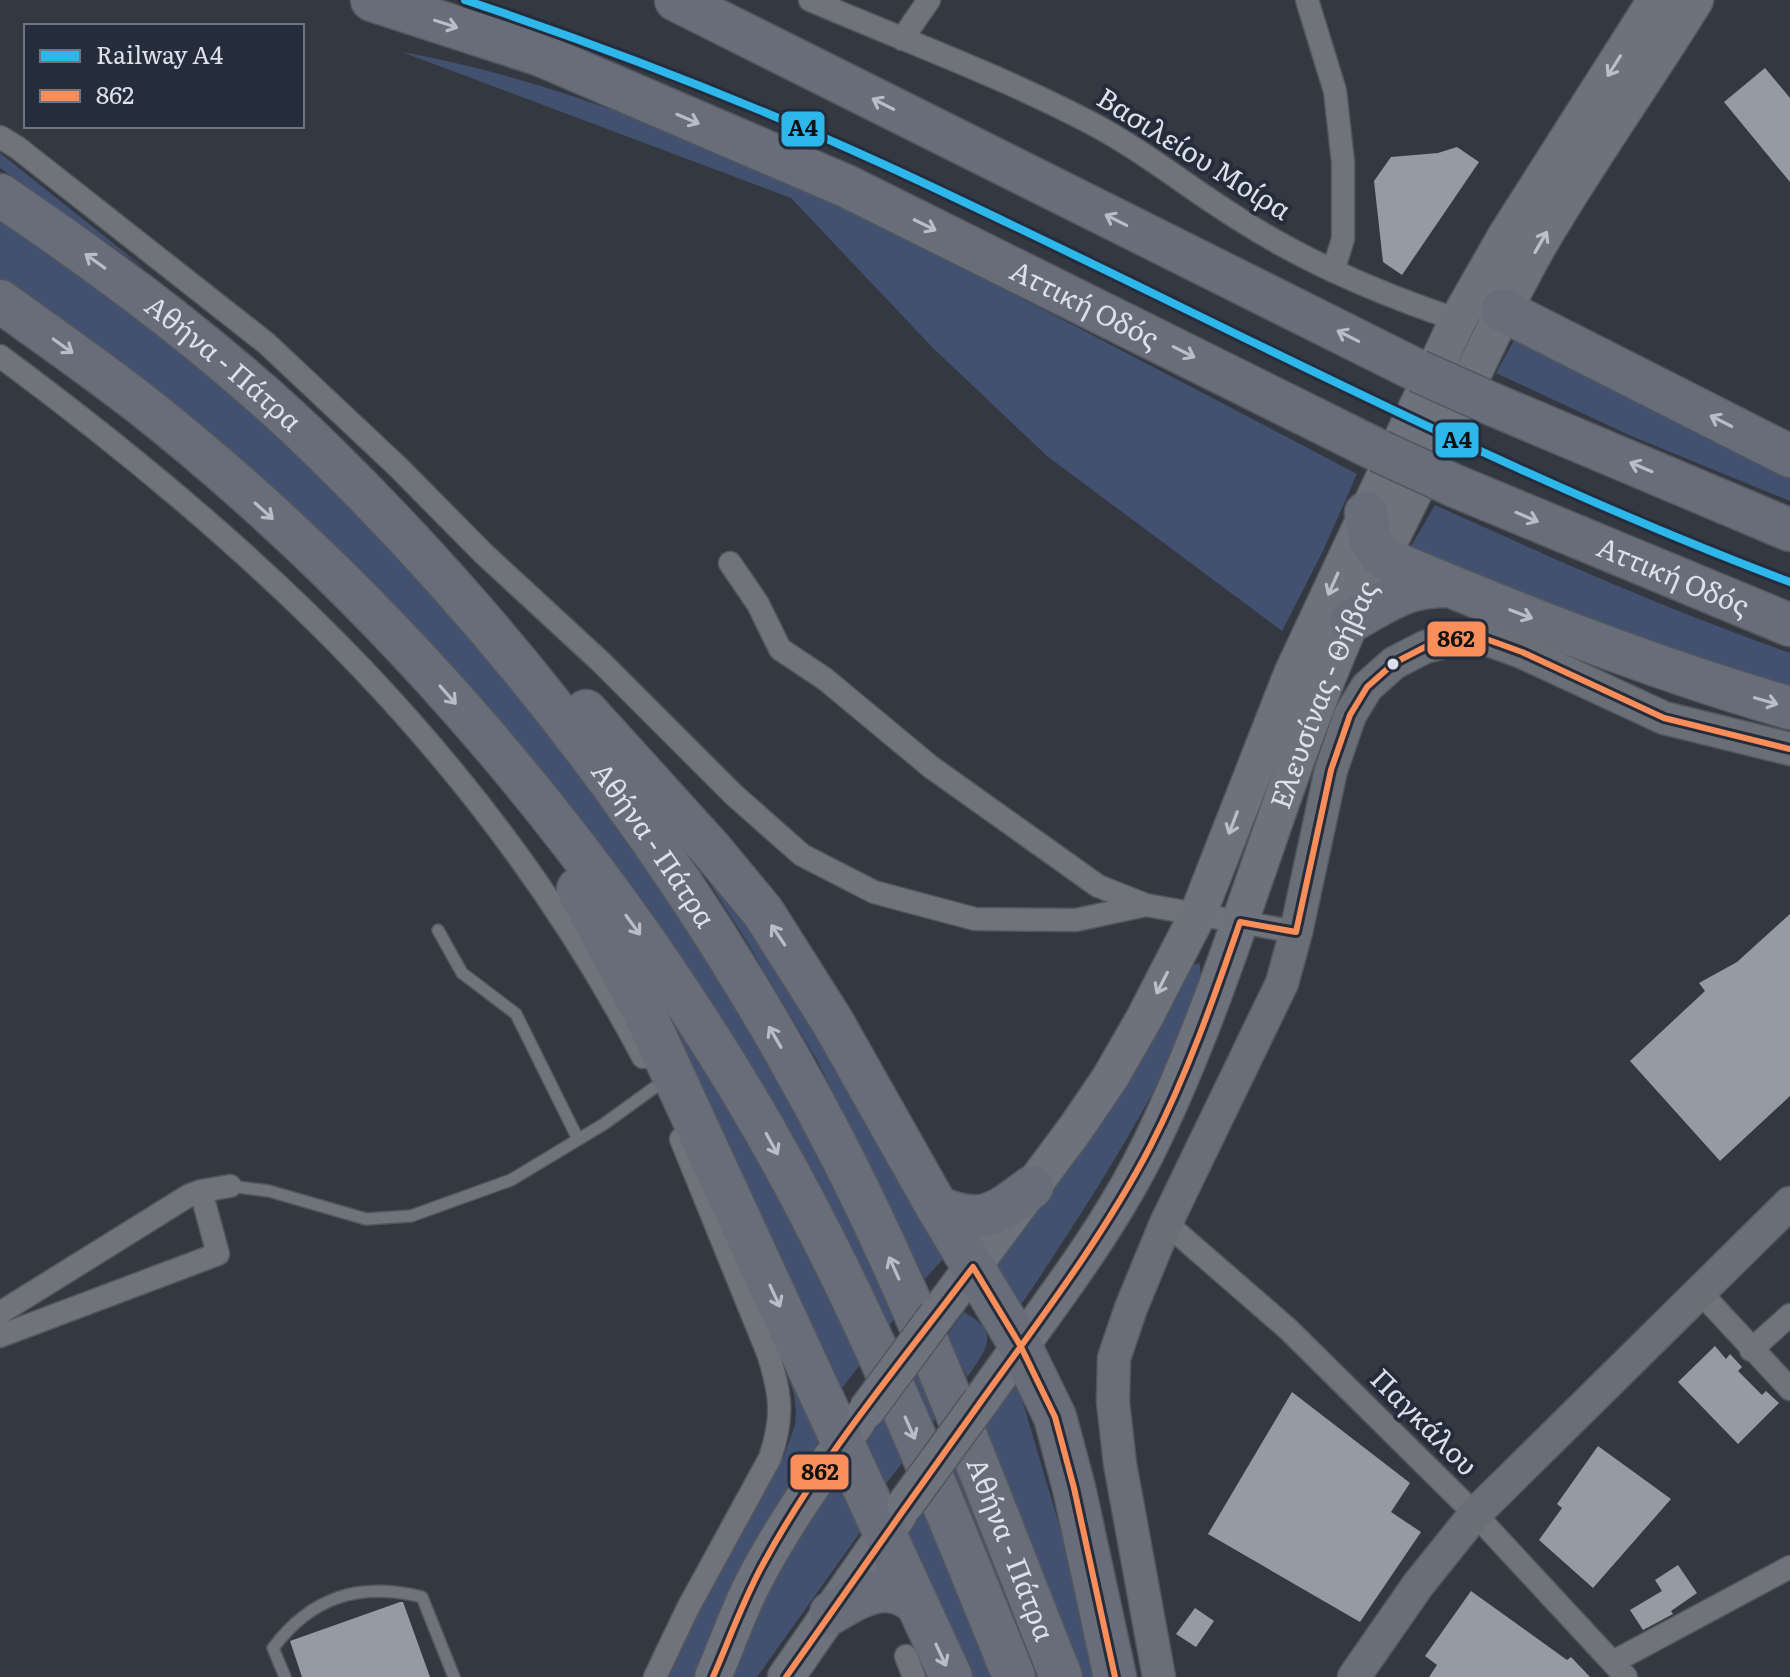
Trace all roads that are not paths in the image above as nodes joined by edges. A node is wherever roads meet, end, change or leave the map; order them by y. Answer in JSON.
{"nodes":[{"id":1,"x":372,"y":0,"type":"edge"},
{"id":2,"x":676,"y":0,"type":"edge"},
{"id":3,"x":810,"y":0,"type":"edge"},
{"id":4,"x":929,"y":0,"type":"edge"},
{"id":5,"x":1307,"y":0,"type":"edge"},
{"id":6,"x":1656,"y":0,"type":"edge"},
{"id":7,"x":1695,"y":0,"type":"edge"},
{"id":8,"x":902,"y":39,"type":"junction"},
{"id":9,"x":0,"y":137,"type":"edge"},
{"id":10,"x":0,"y":195,"type":"edge"},
{"id":11,"x":1333,"y":271,"type":"junction"},
{"id":12,"x":0,"y":301,"type":"edge"},
{"id":13,"x":1502,"y":310,"type":"junction"},
{"id":14,"x":1458,"y":320,"type":"junction"},
{"id":15,"x":0,"y":356,"type":"edge"},
{"id":16,"x":327,"y":455,"type":"junction"},
{"id":17,"x":1790,"y":456,"type":"edge"},
{"id":18,"x":1366,"y":513,"type":"junction"},
{"id":19,"x":1790,"y":530,"type":"edge"},
{"id":20,"x":1383,"y":558,"type":"junction"},
{"id":21,"x":730,"y":563,"type":"dead end"},
{"id":22,"x":1448,"y":586,"type":"junction"},
{"id":23,"x":1351,"y":621,"type":"junction"},
{"id":24,"x":1790,"y":625,"type":"edge"},
{"id":25,"x":1790,"y":708,"type":"edge"},
{"id":26,"x":1790,"y":749,"type":"edge"},
{"id":27,"x":498,"y":754,"type":"junction"},
{"id":28,"x":1146,"y":905,"type":"junction"},
{"id":29,"x":1198,"y":914,"type":"junction"},
{"id":30,"x":1240,"y":922,"type":"junction"},
{"id":31,"x":438,"y":930,"type":"dead end"},
{"id":32,"x":1296,"y":932,"type":"junction"},
{"id":33,"x":658,"y":1085,"type":"junction"},
{"id":34,"x":578,"y":1139,"type":"junction"},
{"id":35,"x":230,"y":1186,"type":"joint"},
{"id":36,"x":1032,"y":1187,"type":"junction"},
{"id":37,"x":201,"y":1191,"type":"junction"},
{"id":38,"x":1790,"y":1203,"type":"edge"},
{"id":39,"x":937,"y":1207,"type":"junction"},
{"id":40,"x":1166,"y":1223,"type":"junction"},
{"id":41,"x":973,"y":1267,"type":"junction"},
{"id":42,"x":1700,"y":1292,"type":"junction"},
{"id":43,"x":0,"y":1313,"type":"edge"},
{"id":44,"x":1790,"y":1315,"type":"edge"},
{"id":45,"x":0,"y":1336,"type":"edge"},
{"id":46,"x":1020,"y":1345,"type":"junction"},
{"id":47,"x":1751,"y":1350,"type":"junction"},
{"id":48,"x":1790,"y":1389,"type":"edge"},
{"id":49,"x":854,"y":1427,"type":"junction"},
{"id":50,"x":1475,"y":1514,"type":"junction"},
{"id":51,"x":895,"y":1519,"type":"junction"},
{"id":52,"x":1790,"y":1567,"type":"edge"},
{"id":53,"x":917,"y":1604,"type":"junction"},
{"id":54,"x":831,"y":1613,"type":"junction"},
{"id":55,"x":1620,"y":1670,"type":"edge"},
{"id":56,"x":285,"y":1677,"type":"edge"},
{"id":57,"x":454,"y":1677,"type":"edge"},
{"id":58,"x":655,"y":1677,"type":"edge"},
{"id":59,"x":713,"y":1677,"type":"edge"},
{"id":60,"x":786,"y":1677,"type":"edge"},
{"id":61,"x":951,"y":1677,"type":"edge"},
{"id":62,"x":1014,"y":1677,"type":"edge"},
{"id":63,"x":1061,"y":1677,"type":"edge"},
{"id":64,"x":1115,"y":1677,"type":"edge"},
{"id":65,"x":1159,"y":1677,"type":"edge"},
{"id":66,"x":1354,"y":1677,"type":"edge"}],
"edges":[{"from":1,"to":24,"type":"highway","name":"Αττική Οδός","one_way":true,"bridge":true},
{"from":19,"to":2,"type":"highway","one_way":true,"bridge":true},
{"from":3,"to":8,"type":"street","name":"Βασιλείου Μοίρα"},
{"from":4,"to":8,"type":"street"},
{"from":5,"to":11,"type":"street"},
{"from":6,"to":14,"type":"main road","name":"Ελευσίνας - Θήβας","one_way":true},
{"from":13,"to":7,"type":"main road","name":"Ελευσίνας - Θήβας","one_way":true},
{"from":8,"to":11,"type":"street","name":"Βασιλείου Μοίρα"},
{"from":9,"to":28,"type":"street"},
{"from":16,"to":10,"type":"highway","name":"Αθήνα - Πάτρα","one_way":true},
{"from":11,"to":14,"type":"street","name":"Βασιλείου Μοίρα"},
{"from":12,"to":27,"type":"highway","name":"Αθήνα - Πάτρα","one_way":true},
{"from":13,"to":14,"type":"main road"},
{"from":17,"to":13,"type":"highway","one_way":true},
{"from":13,"to":20,"type":"main road","name":"Ελευσίνας - Θήβας"},
{"from":14,"to":18,"type":"main road","name":"Ελευσίνας - Θήβας"},
{"from":15,"to":33,"type":"street"},
{"from":39,"to":16,"type":"highway","one_way":true},
{"from":63,"to":16,"type":"highway","name":"Αθήνα - Πάτρα","one_way":true},
{"from":18,"to":20,"type":"highway"},
{"from":18,"to":29,"type":"main road","name":"Ελευσίνας - Θήβας","one_way":true},
{"from":20,"to":22,"type":"highway"},
{"from":20,"to":23,"type":"main road","name":"Ελευσίνας - Θήβας"},
{"from":21,"to":28,"type":"street"},
{"from":22,"to":23,"type":"highway"},
{"from":22,"to":25,"type":"highway","one_way":true},
{"from":23,"to":30,"type":"main road","name":"Ελευσίνας - Θήβας"},
{"from":26,"to":32,"type":"street"},
{"from":27,"to":49,"type":"highway","one_way":true},
{"from":27,"to":62,"type":"highway","name":"Αθήνα - Πάτρα","one_way":true},
{"from":28,"to":29,"type":"street"},
{"from":29,"to":30,"type":"street"},
{"from":29,"to":36,"type":"main road","name":"Ελευσίνας - Θήβας","one_way":true},
{"from":30,"to":32,"type":"street"},
{"from":30,"to":46,"type":"main road","name":"Ελευσίνας - Θήβας"},
{"from":31,"to":34,"type":"lane"},
{"from":32,"to":40,"type":"street"},
{"from":33,"to":34,"type":"lane"},
{"from":33,"to":58,"type":"street"},
{"from":34,"to":35,"type":"lane"},
{"from":35,"to":37,"type":"street"},
{"from":36,"to":39,"type":"highway"},
{"from":36,"to":41,"type":"main road","name":"Ελευσίνας - Θήβας"},
{"from":37,"to":43,"type":"street"},
{"from":37,"to":45,"type":"street"},
{"from":38,"to":42,"type":"street"},
{"from":39,"to":41,"type":"highway"},
{"from":40,"to":50,"type":"street","name":"Παγκάλου"},
{"from":40,"to":65,"type":"street"},
{"from":41,"to":46,"type":"highway"},
{"from":41,"to":49,"type":"main road","name":"Ελευσίνας - Θήβας","bridge":true},
{"from":42,"to":47,"type":"street"},
{"from":42,"to":50,"type":"street"},
{"from":44,"to":47,"type":"street"},
{"from":46,"to":51,"type":"main road","name":"Ελευσίνας - Θήβας","bridge":true},
{"from":46,"to":64,"type":"highway"},
{"from":47,"to":48,"type":"street"},
{"from":49,"to":51,"type":"highway"},
{"from":49,"to":59,"type":"main road","name":"Ελευσίνας - Θήβας"},
{"from":50,"to":55,"type":"street","name":"Παγκάλου"},
{"from":50,"to":66,"type":"street"},
{"from":51,"to":53,"type":"highway"},
{"from":51,"to":54,"type":"main road"},
{"from":52,"to":55,"type":"street"},
{"from":53,"to":54,"type":"highway"},
{"from":53,"to":61,"type":"highway","one_way":true},
{"from":54,"to":60,"type":"main road"},
{"from":56,"to":57,"type":"lane"}]}
